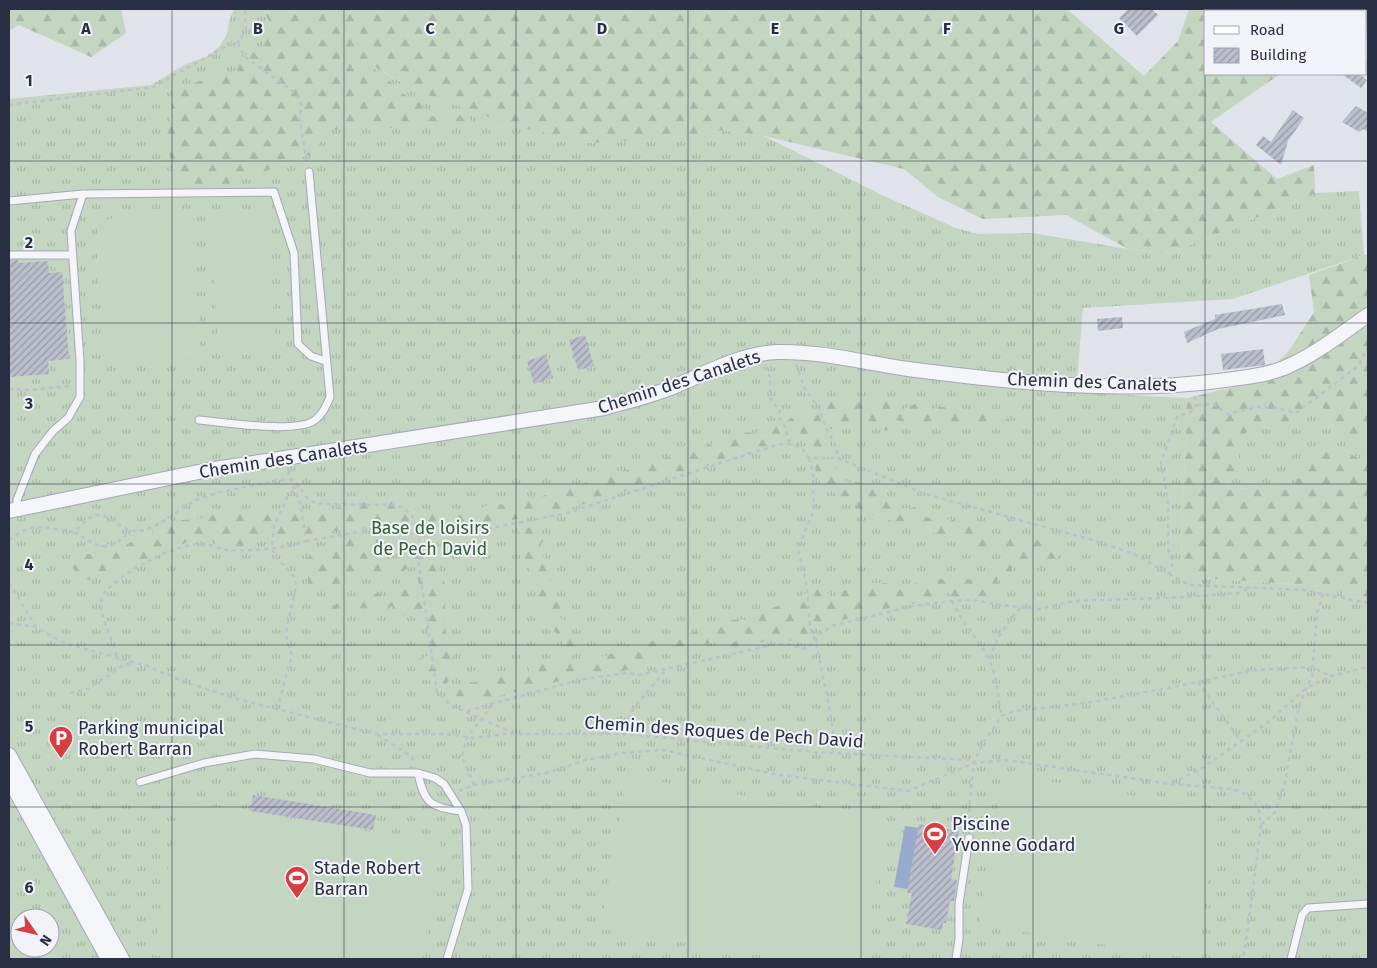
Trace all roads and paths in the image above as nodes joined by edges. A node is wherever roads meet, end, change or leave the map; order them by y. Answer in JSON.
{"nodes":[{"id":1,"x":245,"y":9,"type":"edge"},
{"id":2,"x":238,"y":43,"type":"junction"},
{"id":3,"x":9,"y":105,"type":"edge"},
{"id":4,"x":309,"y":172,"type":"joint"},
{"id":5,"x":83,"y":194,"type":"junction"},
{"id":6,"x":9,"y":201,"type":"edge"},
{"id":7,"x":9,"y":255,"type":"edge"},
{"id":8,"x":71,"y":255,"type":"junction"},
{"id":9,"x":1368,"y":315,"type":"edge"},
{"id":10,"x":1368,"y":347,"type":"edge"},
{"id":11,"x":793,"y":352,"type":"junction"},
{"id":12,"x":760,"y":354,"type":"junction"},
{"id":13,"x":325,"y":361,"type":"junction"},
{"id":14,"x":1195,"y":384,"type":"junction"},
{"id":15,"x":80,"y":385,"type":"junction"},
{"id":16,"x":9,"y":389,"type":"edge"},
{"id":17,"x":1197,"y":405,"type":"junction"},
{"id":18,"x":198,"y":420,"type":"dead end"},
{"id":19,"x":789,"y":444,"type":"junction"},
{"id":20,"x":288,"y":458,"type":"junction"},
{"id":21,"x":809,"y":458,"type":"junction"},
{"id":22,"x":838,"y":458,"type":"junction"},
{"id":23,"x":291,"y":480,"type":"junction"},
{"id":24,"x":299,"y":486,"type":"junction"},
{"id":25,"x":295,"y":490,"type":"junction"},
{"id":26,"x":13,"y":510,"type":"edge"},
{"id":27,"x":130,"y":531,"type":"junction"},
{"id":28,"x":74,"y":532,"type":"junction"},
{"id":29,"x":419,"y":536,"type":"junction"},
{"id":30,"x":9,"y":540,"type":"edge"},
{"id":31,"x":306,"y":541,"type":"junction"},
{"id":32,"x":272,"y":547,"type":"junction"},
{"id":33,"x":1169,"y":574,"type":"junction"},
{"id":34,"x":9,"y":583,"type":"edge"},
{"id":35,"x":1252,"y":588,"type":"junction"},
{"id":36,"x":1323,"y":594,"type":"junction"},
{"id":37,"x":952,"y":601,"type":"junction"},
{"id":38,"x":1368,"y":603,"type":"edge"},
{"id":39,"x":1020,"y":608,"type":"junction"},
{"id":40,"x":9,"y":623,"type":"edge"},
{"id":41,"x":36,"y":627,"type":"junction"},
{"id":42,"x":816,"y":642,"type":"junction"},
{"id":43,"x":118,"y":660,"type":"junction"},
{"id":44,"x":990,"y":661,"type":"junction"},
{"id":45,"x":132,"y":663,"type":"junction"},
{"id":46,"x":1311,"y":667,"type":"junction"},
{"id":47,"x":1368,"y":667,"type":"edge"},
{"id":48,"x":666,"y":670,"type":"junction"},
{"id":49,"x":1331,"y":676,"type":"junction"},
{"id":50,"x":1198,"y":682,"type":"junction"},
{"id":51,"x":1305,"y":689,"type":"junction"},
{"id":52,"x":70,"y":693,"type":"dead end"},
{"id":53,"x":495,"y":702,"type":"junction"},
{"id":54,"x":277,"y":709,"type":"junction"},
{"id":55,"x":467,"y":711,"type":"junction"},
{"id":56,"x":1002,"y":716,"type":"junction"},
{"id":57,"x":480,"y":718,"type":"junction"},
{"id":58,"x":376,"y":734,"type":"junction"},
{"id":59,"x":517,"y":734,"type":"junction"},
{"id":60,"x":623,"y":734,"type":"junction"},
{"id":61,"x":467,"y":737,"type":"junction"},
{"id":62,"x":1241,"y":740,"type":"junction"},
{"id":63,"x":833,"y":753,"type":"junction"},
{"id":64,"x":9,"y":755,"type":"edge"},
{"id":65,"x":974,"y":764,"type":"junction"},
{"id":66,"x":418,"y":773,"type":"junction"},
{"id":67,"x":9,"y":779,"type":"edge"},
{"id":68,"x":140,"y":782,"type":"dead end"},
{"id":69,"x":1171,"y":784,"type":"junction"},
{"id":70,"x":474,"y":785,"type":"junction"},
{"id":71,"x":451,"y":794,"type":"junction"},
{"id":72,"x":461,"y":811,"type":"junction"},
{"id":73,"x":1261,"y":825,"type":"junction"},
{"id":74,"x":969,"y":838,"type":"joint"},
{"id":75,"x":1368,"y":904,"type":"edge"},
{"id":76,"x":108,"y":959,"type":"edge"},
{"id":77,"x":122,"y":959,"type":"edge"},
{"id":78,"x":447,"y":959,"type":"edge"},
{"id":79,"x":956,"y":959,"type":"edge"},
{"id":80,"x":1242,"y":959,"type":"edge"},
{"id":81,"x":1291,"y":959,"type":"edge"}],
"edges":[{"from":1,"to":2,"type":"path"},
{"from":2,"to":3,"type":"path"},
{"from":2,"to":4,"type":"path"},
{"from":4,"to":13,"type":"lane"},
{"from":5,"to":6,"type":"lane"},
{"from":5,"to":8,"type":"lane"},
{"from":5,"to":13,"type":"lane"},
{"from":7,"to":8,"type":"lane"},
{"from":8,"to":15,"type":"lane"},
{"from":9,"to":14,"type":"street","name":"Chemin des Canalets"},
{"from":10,"to":17,"type":"path"},
{"from":11,"to":12,"type":"street","name":"Chemin des Canalets"},
{"from":11,"to":14,"type":"street","name":"Chemin des Canalets"},
{"from":11,"to":22,"type":"path"},
{"from":12,"to":19,"type":"path"},
{"from":12,"to":20,"type":"street","name":"Chemin des Canalets"},
{"from":13,"to":18,"type":"lane"},
{"from":14,"to":17,"type":"path"},
{"from":15,"to":16,"type":"path"},
{"from":15,"to":26,"type":"lane"},
{"from":17,"to":33,"type":"path"},
{"from":19,"to":21,"type":"path"},
{"from":19,"to":29,"type":"path"},
{"from":20,"to":23,"type":"path"},
{"from":20,"to":26,"type":"street","name":"Chemin des Canalets"},
{"from":21,"to":22,"type":"path"},
{"from":21,"to":42,"type":"path"},
{"from":22,"to":33,"type":"path"},
{"from":23,"to":24,"type":"path"},
{"from":23,"to":25,"type":"path"},
{"from":23,"to":27,"type":"path"},
{"from":24,"to":25,"type":"path"},
{"from":24,"to":29,"type":"path"},
{"from":25,"to":31,"type":"path"},
{"from":25,"to":32,"type":"path"},
{"from":27,"to":28,"type":"path"},
{"from":27,"to":28,"type":"path"},
{"from":28,"to":30,"type":"path"},
{"from":29,"to":31,"type":"path"},
{"from":29,"to":55,"type":"path"},
{"from":31,"to":32,"type":"path"},
{"from":32,"to":43,"type":"path"},
{"from":32,"to":54,"type":"path"},
{"from":33,"to":35,"type":"path"},
{"from":34,"to":41,"type":"path"},
{"from":35,"to":36,"type":"path"},
{"from":35,"to":39,"type":"path"},
{"from":36,"to":38,"type":"path"},
{"from":36,"to":46,"type":"path"},
{"from":37,"to":39,"type":"path"},
{"from":37,"to":42,"type":"path"},
{"from":37,"to":44,"type":"path"},
{"from":39,"to":44,"type":"path"},
{"from":40,"to":41,"type":"path","name":"Chemin des Roques de Pech David"},
{"from":41,"to":43,"type":"path","name":"Chemin des Roques de Pech David"},
{"from":42,"to":48,"type":"path"},
{"from":42,"to":63,"type":"path"},
{"from":43,"to":45,"type":"path","name":"Chemin des Roques de Pech David"},
{"from":44,"to":56,"type":"path"},
{"from":45,"to":52,"type":"path"},
{"from":45,"to":54,"type":"path","name":"Chemin des Roques de Pech David"},
{"from":46,"to":49,"type":"path"},
{"from":46,"to":50,"type":"path"},
{"from":46,"to":51,"type":"path"},
{"from":47,"to":49,"type":"path"},
{"from":48,"to":53,"type":"path"},
{"from":48,"to":60,"type":"path"},
{"from":49,"to":51,"type":"path"},
{"from":50,"to":56,"type":"path"},
{"from":50,"to":62,"type":"path"},
{"from":51,"to":62,"type":"path"},
{"from":51,"to":73,"type":"path"},
{"from":53,"to":55,"type":"path"},
{"from":53,"to":57,"type":"path"},
{"from":54,"to":58,"type":"path","name":"Chemin des Roques de Pech David"},
{"from":55,"to":57,"type":"path"},
{"from":56,"to":65,"type":"path"},
{"from":57,"to":59,"type":"path"},
{"from":57,"to":61,"type":"path"},
{"from":58,"to":61,"type":"path","name":"Chemin des Roques de Pech David"},
{"from":58,"to":66,"type":"path"},
{"from":59,"to":60,"type":"path","name":"Chemin des Roques de Pech David"},
{"from":59,"to":61,"type":"path","name":"Chemin des Roques de Pech David"},
{"from":60,"to":63,"type":"path","name":"Chemin des Roques de Pech David"},
{"from":61,"to":70,"type":"path"},
{"from":62,"to":69,"type":"path"},
{"from":63,"to":65,"type":"path","name":"Chemin des Roques de Pech David"},
{"from":64,"to":77,"type":"street"},
{"from":65,"to":69,"type":"path"},
{"from":65,"to":70,"type":"path"},
{"from":65,"to":74,"type":"path"},
{"from":66,"to":68,"type":"lane"},
{"from":66,"to":71,"type":"lane"},
{"from":66,"to":72,"type":"lane"},
{"from":67,"to":76,"type":"street"},
{"from":69,"to":73,"type":"path"},
{"from":70,"to":71,"type":"path"},
{"from":71,"to":72,"type":"lane"},
{"from":72,"to":78,"type":"lane"},
{"from":73,"to":80,"type":"path"},
{"from":74,"to":79,"type":"lane"},
{"from":75,"to":81,"type":"lane"}]}
